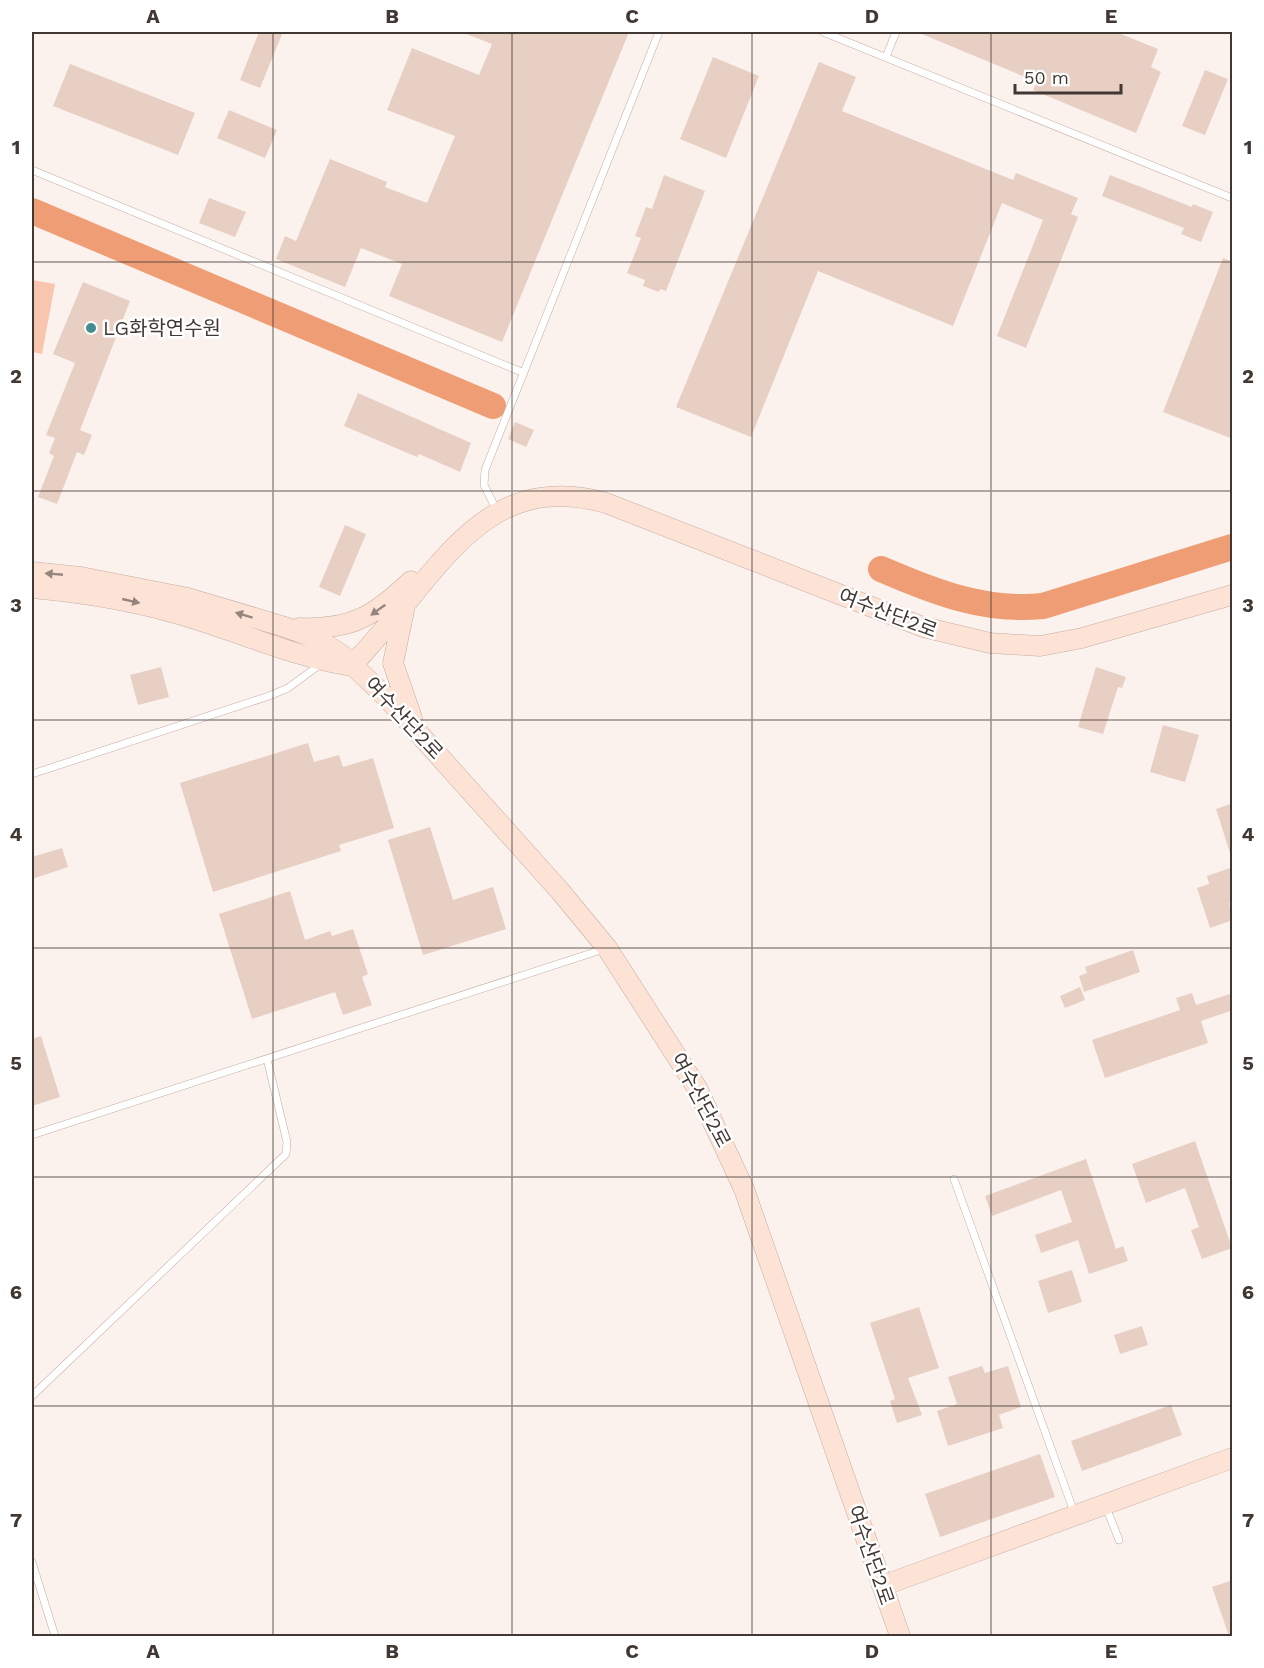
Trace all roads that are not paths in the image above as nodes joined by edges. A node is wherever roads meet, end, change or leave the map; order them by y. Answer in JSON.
{"nodes":[{"id":1,"x":659,"y":32,"type":"edge"},
{"id":2,"x":824,"y":32,"type":"edge"},
{"id":3,"x":897,"y":32,"type":"edge"},
{"id":4,"x":886,"y":57,"type":"junction"},
{"id":5,"x":32,"y":170,"type":"edge"},
{"id":6,"x":1233,"y":198,"type":"edge"},
{"id":7,"x":524,"y":373,"type":"junction"},
{"id":8,"x":497,"y":511,"type":"junction"},
{"id":9,"x":440,"y":561,"type":"junction"},
{"id":10,"x":32,"y":572,"type":"edge"},
{"id":11,"x":32,"y":588,"type":"edge"},
{"id":12,"x":1233,"y":595,"type":"edge"},
{"id":13,"x":406,"y":603,"type":"junction"},
{"id":14,"x":285,"y":627,"type":"junction"},
{"id":15,"x":324,"y":662,"type":"junction"},
{"id":16,"x":352,"y":666,"type":"junction"},
{"id":17,"x":422,"y":736,"type":"junction"},
{"id":18,"x":32,"y":774,"type":"edge"},
{"id":19,"x":607,"y":948,"type":"junction"},
{"id":20,"x":267,"y":1059,"type":"junction"},
{"id":21,"x":32,"y":1136,"type":"edge"},
{"id":22,"x":954,"y":1179,"type":"dead end"},
{"id":23,"x":32,"y":1396,"type":"edge"},
{"id":24,"x":1233,"y":1458,"type":"edge"},
{"id":25,"x":1105,"y":1504,"type":"junction"},
{"id":26,"x":1076,"y":1515,"type":"junction"},
{"id":27,"x":1119,"y":1540,"type":"dead end"},
{"id":28,"x":32,"y":1563,"type":"edge"},
{"id":29,"x":882,"y":1586,"type":"junction"},
{"id":30,"x":56,"y":1636,"type":"edge"},
{"id":31,"x":900,"y":1636,"type":"edge"}],
"edges":[{"from":1,"to":7,"type":"lane"},
{"from":2,"to":4,"type":"lane"},
{"from":3,"to":4,"type":"lane"},
{"from":4,"to":6,"type":"lane"},
{"from":5,"to":7,"type":"lane"},
{"from":7,"to":8,"type":"lane"},
{"from":8,"to":9,"type":"street","name":"여수산단2로"},
{"from":8,"to":12,"type":"street","name":"여수산단2로"},
{"from":9,"to":13,"type":"street","name":"여수산단2로"},
{"from":9,"to":14,"type":"street","one_way":true},
{"from":14,"to":10,"type":"street","one_way":true},
{"from":11,"to":15,"type":"street","one_way":true},
{"from":13,"to":16,"type":"street","name":"여수산단2로"},
{"from":13,"to":17,"type":"street"},
{"from":14,"to":16,"type":"street"},
{"from":15,"to":16,"type":"street"},
{"from":15,"to":18,"type":"lane"},
{"from":16,"to":17,"type":"street","name":"여수산단2로"},
{"from":17,"to":19,"type":"street","name":"여수산단2로"},
{"from":19,"to":20,"type":"lane"},
{"from":19,"to":29,"type":"street","name":"여수산단2로"},
{"from":20,"to":21,"type":"lane"},
{"from":20,"to":23,"type":"lane"},
{"from":22,"to":26,"type":"lane"},
{"from":24,"to":25,"type":"street"},
{"from":25,"to":26,"type":"street"},
{"from":25,"to":27,"type":"lane"},
{"from":26,"to":29,"type":"street"},
{"from":28,"to":30,"type":"lane"},
{"from":29,"to":31,"type":"street","name":"여수산단2로"}]}
